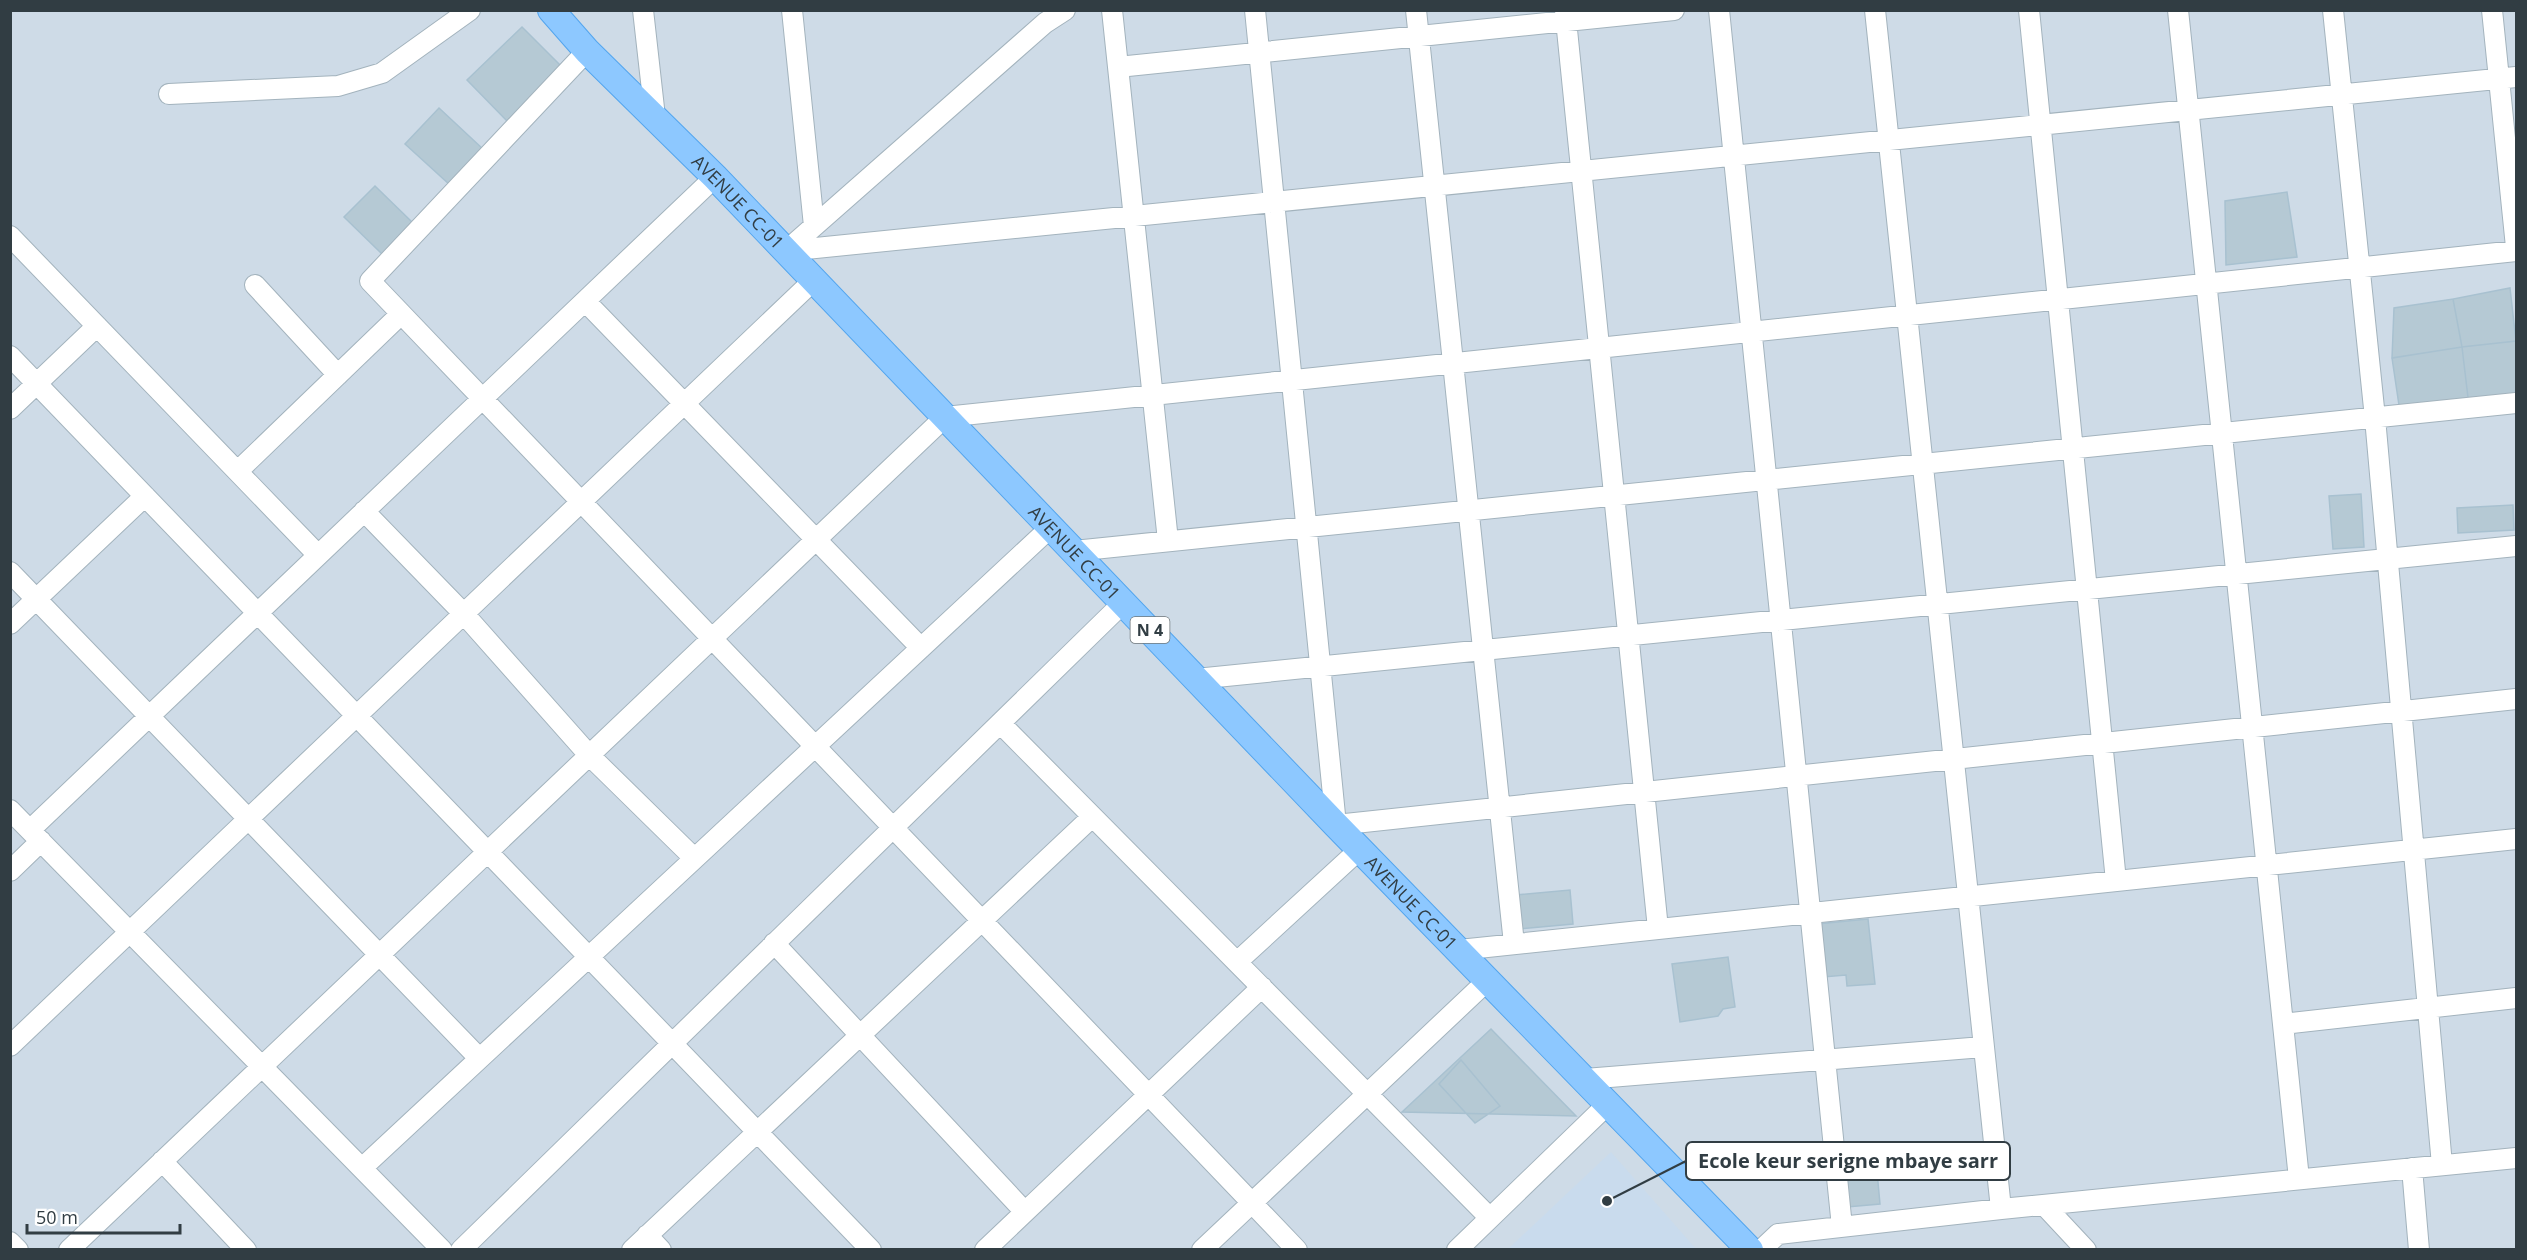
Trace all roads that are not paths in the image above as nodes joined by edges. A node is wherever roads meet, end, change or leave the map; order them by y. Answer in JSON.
{"nodes":[{"id":1,"x":470,"y":10,"type":"edge"},
{"id":2,"x":551,"y":10,"type":"edge"},
{"id":3,"x":643,"y":10,"type":"edge"},
{"id":4,"x":792,"y":10,"type":"edge"},
{"id":5,"x":1065,"y":10,"type":"edge"},
{"id":6,"x":1112,"y":10,"type":"edge"},
{"id":7,"x":1255,"y":10,"type":"edge"},
{"id":8,"x":1416,"y":10,"type":"edge"},
{"id":9,"x":1674,"y":10,"type":"edge"},
{"id":10,"x":1719,"y":10,"type":"edge"},
{"id":11,"x":1875,"y":10,"type":"edge"},
{"id":12,"x":2029,"y":10,"type":"edge"},
{"id":13,"x":2178,"y":10,"type":"edge"},
{"id":14,"x":2332,"y":10,"type":"edge"},
{"id":15,"x":2492,"y":10,"type":"edge"},
{"id":16,"x":1565,"y":16,"type":"edge"},
{"id":17,"x":1419,"y":36,"type":"junction"},
{"id":18,"x":587,"y":51,"type":"junction"},
{"id":19,"x":1259,"y":53,"type":"junction"},
{"id":20,"x":1118,"y":67,"type":"junction"},
{"id":21,"x":2508,"y":78,"type":"edge"},
{"id":22,"x":169,"y":94,"type":"dead end"},
{"id":23,"x":2342,"y":95,"type":"junction"},
{"id":24,"x":2189,"y":110,"type":"junction"},
{"id":25,"x":655,"y":117,"type":"junction"},
{"id":26,"x":2041,"y":125,"type":"junction"},
{"id":27,"x":1888,"y":140,"type":"junction"},
{"id":28,"x":1733,"y":156,"type":"junction"},
{"id":29,"x":1581,"y":171,"type":"junction"},
{"id":30,"x":715,"y":177,"type":"junction"},
{"id":31,"x":1434,"y":186,"type":"junction"},
{"id":32,"x":1274,"y":202,"type":"junction"},
{"id":33,"x":1134,"y":216,"type":"junction"},
{"id":34,"x":814,"y":226,"type":"junction"},
{"id":35,"x":10,"y":236,"type":"edge"},
{"id":36,"x":2517,"y":249,"type":"edge"},
{"id":37,"x":786,"y":250,"type":"junction"},
{"id":38,"x":2359,"y":268,"type":"junction"},
{"id":39,"x":814,"y":280,"type":"junction"},
{"id":40,"x":2206,"y":284,"type":"junction"},
{"id":41,"x":255,"y":285,"type":"dead end"},
{"id":42,"x":2058,"y":299,"type":"junction"},
{"id":43,"x":585,"y":301,"type":"junction"},
{"id":44,"x":401,"y":314,"type":"junction"},
{"id":45,"x":1906,"y":316,"type":"junction"},
{"id":46,"x":97,"y":326,"type":"junction"},
{"id":47,"x":1751,"y":332,"type":"junction"},
{"id":48,"x":1599,"y":348,"type":"junction"},
{"id":49,"x":10,"y":356,"type":"edge"},
{"id":50,"x":1453,"y":363,"type":"junction"},
{"id":51,"x":338,"y":375,"type":"junction"},
{"id":52,"x":1292,"y":380,"type":"junction"},
{"id":53,"x":37,"y":384,"type":"junction"},
{"id":54,"x":1152,"y":395,"type":"junction"},
{"id":55,"x":483,"y":399,"type":"junction"},
{"id":56,"x":2517,"y":403,"type":"edge"},
{"id":57,"x":685,"y":404,"type":"junction"},
{"id":58,"x":10,"y":409,"type":"edge"},
{"id":59,"x":945,"y":417,"type":"junction"},
{"id":60,"x":2375,"y":418,"type":"junction"},
{"id":61,"x":2222,"y":433,"type":"junction"},
{"id":62,"x":2073,"y":448,"type":"junction"},
{"id":63,"x":1922,"y":464,"type":"junction"},
{"id":64,"x":237,"y":471,"type":"junction"},
{"id":65,"x":1766,"y":480,"type":"junction"},
{"id":66,"x":1614,"y":495,"type":"junction"},
{"id":67,"x":146,"y":496,"type":"junction"},
{"id":68,"x":582,"y":502,"type":"junction"},
{"id":69,"x":1469,"y":510,"type":"junction"},
{"id":70,"x":364,"y":511,"type":"junction"},
{"id":71,"x":1051,"y":527,"type":"junction"},
{"id":72,"x":1306,"y":527,"type":"junction"},
{"id":73,"x":816,"y":539,"type":"junction"},
{"id":74,"x":1168,"y":541,"type":"junction"},
{"id":75,"x":2517,"y":546,"type":"edge"},
{"id":76,"x":1074,"y":551,"type":"junction"},
{"id":77,"x":318,"y":555,"type":"junction"},
{"id":78,"x":2388,"y":559,"type":"junction"},
{"id":79,"x":10,"y":572,"type":"edge"},
{"id":80,"x":2236,"y":574,"type":"junction"},
{"id":81,"x":2087,"y":589,"type":"junction"},
{"id":82,"x":37,"y":599,"type":"junction"},
{"id":83,"x":1123,"y":603,"type":"junction"},
{"id":84,"x":1937,"y":604,"type":"junction"},
{"id":85,"x":258,"y":613,"type":"junction"},
{"id":86,"x":464,"y":614,"type":"junction"},
{"id":87,"x":1780,"y":620,"type":"junction"},
{"id":88,"x":10,"y":624,"type":"edge"},
{"id":89,"x":1629,"y":636,"type":"junction"},
{"id":90,"x":712,"y":638,"type":"junction"},
{"id":91,"x":921,"y":648,"type":"junction"},
{"id":92,"x":1484,"y":650,"type":"junction"},
{"id":93,"x":1320,"y":667,"type":"junction"},
{"id":94,"x":1196,"y":679,"type":"junction"},
{"id":95,"x":2517,"y":699,"type":"edge"},
{"id":96,"x":2402,"y":711,"type":"junction"},
{"id":97,"x":149,"y":716,"type":"junction"},
{"id":98,"x":357,"y":716,"type":"junction"},
{"id":99,"x":1000,"y":723,"type":"junction"},
{"id":100,"x":2252,"y":727,"type":"junction"},
{"id":101,"x":2102,"y":743,"type":"junction"},
{"id":102,"x":815,"y":746,"type":"junction"},
{"id":103,"x":589,"y":755,"type":"junction"},
{"id":104,"x":1953,"y":759,"type":"junction"},
{"id":105,"x":1796,"y":776,"type":"junction"},
{"id":106,"x":1645,"y":792,"type":"junction"},
{"id":107,"x":1500,"y":807,"type":"junction"},
{"id":108,"x":10,"y":810,"type":"edge"},
{"id":109,"x":1092,"y":817,"type":"junction"},
{"id":110,"x":249,"y":819,"type":"junction"},
{"id":111,"x":1336,"y":825,"type":"junction"},
{"id":112,"x":894,"y":827,"type":"junction"},
{"id":113,"x":36,"y":835,"type":"junction"},
{"id":114,"x":2517,"y":839,"type":"edge"},
{"id":115,"x":1360,"y":849,"type":"junction"},
{"id":116,"x":2414,"y":850,"type":"junction"},
{"id":117,"x":488,"y":851,"type":"junction"},
{"id":118,"x":694,"y":858,"type":"junction"},
{"id":119,"x":2266,"y":865,"type":"junction"},
{"id":120,"x":10,"y":871,"type":"edge"},
{"id":121,"x":2116,"y":881,"type":"junction"},
{"id":122,"x":1967,"y":897,"type":"junction"},
{"id":123,"x":1810,"y":913,"type":"junction"},
{"id":124,"x":982,"y":920,"type":"junction"},
{"id":125,"x":1658,"y":929,"type":"junction"},
{"id":126,"x":131,"y":932,"type":"junction"},
{"id":127,"x":774,"y":943,"type":"junction"},
{"id":128,"x":1514,"y":944,"type":"junction"},
{"id":129,"x":1459,"y":950,"type":"junction"},
{"id":130,"x":379,"y":954,"type":"junction"},
{"id":131,"x":589,"y":957,"type":"junction"},
{"id":132,"x":1237,"y":962,"type":"junction"},
{"id":133,"x":1488,"y":980,"type":"junction"},
{"id":134,"x":1262,"y":987,"type":"junction"},
{"id":135,"x":2517,"y":998,"type":"edge"},
{"id":136,"x":2428,"y":1008,"type":"junction"},
{"id":137,"x":2283,"y":1024,"type":"junction"},
{"id":138,"x":861,"y":1034,"type":"junction"},
{"id":139,"x":673,"y":1043,"type":"junction"},
{"id":140,"x":10,"y":1046,"type":"edge"},
{"id":141,"x":1983,"y":1047,"type":"junction"},
{"id":142,"x":479,"y":1058,"type":"junction"},
{"id":143,"x":1825,"y":1060,"type":"junction"},
{"id":144,"x":262,"y":1066,"type":"junction"},
{"id":145,"x":1586,"y":1079,"type":"junction"},
{"id":146,"x":1149,"y":1094,"type":"junction"},
{"id":147,"x":1366,"y":1094,"type":"junction"},
{"id":148,"x":1609,"y":1103,"type":"junction"},
{"id":149,"x":757,"y":1131,"type":"junction"},
{"id":150,"x":2517,"y":1158,"type":"edge"},
{"id":151,"x":162,"y":1161,"type":"junction"},
{"id":152,"x":2442,"y":1165,"type":"junction"},
{"id":153,"x":362,"y":1168,"type":"junction"},
{"id":154,"x":2412,"y":1168,"type":"junction"},
{"id":155,"x":2299,"y":1179,"type":"junction"},
{"id":156,"x":1252,"y":1202,"type":"junction"},
{"id":157,"x":2044,"y":1205,"type":"junction"},
{"id":158,"x":2001,"y":1209,"type":"junction"},
{"id":159,"x":1025,"y":1212,"type":"junction"},
{"id":160,"x":1490,"y":1218,"type":"junction"},
{"id":161,"x":1842,"y":1227,"type":"junction"},
{"id":162,"x":647,"y":1235,"type":"junction"},
{"id":163,"x":10,"y":1242,"type":"edge"},
{"id":164,"x":18,"y":1250,"type":"edge"},
{"id":165,"x":69,"y":1250,"type":"edge"},
{"id":166,"x":246,"y":1250,"type":"edge"},
{"id":167,"x":442,"y":1250,"type":"edge"},
{"id":168,"x":461,"y":1250,"type":"edge"},
{"id":169,"x":632,"y":1250,"type":"edge"},
{"id":170,"x":661,"y":1250,"type":"edge"},
{"id":171,"x":872,"y":1250,"type":"edge"},
{"id":172,"x":985,"y":1250,"type":"edge"},
{"id":173,"x":1202,"y":1250,"type":"edge"},
{"id":174,"x":1297,"y":1250,"type":"edge"},
{"id":175,"x":1457,"y":1250,"type":"edge"},
{"id":176,"x":1750,"y":1250,"type":"edge"},
{"id":177,"x":1761,"y":1250,"type":"edge"},
{"id":178,"x":2086,"y":1250,"type":"edge"},
{"id":179,"x":2419,"y":1250,"type":"edge"}],
"edges":[{"from":1,"to":22,"type":"street"},
{"from":2,"to":18,"type":"main road","name":"AVENUE CC-01","number":"N 4"},
{"from":3,"to":25,"type":"street"},
{"from":4,"to":34,"type":"street"},
{"from":5,"to":34,"type":"street"},
{"from":6,"to":20,"type":"street"},
{"from":7,"to":19,"type":"street"},
{"from":8,"to":17,"type":"street"},
{"from":9,"to":16,"type":"street"},
{"from":10,"to":28,"type":"street"},
{"from":11,"to":27,"type":"street"},
{"from":12,"to":26,"type":"street"},
{"from":13,"to":24,"type":"street"},
{"from":14,"to":23,"type":"street"},
{"from":15,"to":21,"type":"street"},
{"from":16,"to":17,"type":"street"},
{"from":16,"to":29,"type":"street"},
{"from":17,"to":19,"type":"street"},
{"from":17,"to":31,"type":"street"},
{"from":18,"to":25,"type":"main road","name":"AVENUE CC-01","number":"N 4"},
{"from":18,"to":44,"type":"street"},
{"from":19,"to":20,"type":"street"},
{"from":19,"to":32,"type":"street"},
{"from":20,"to":33,"type":"street"},
{"from":21,"to":23,"type":"street"},
{"from":21,"to":36,"type":"street"},
{"from":23,"to":24,"type":"street"},
{"from":23,"to":38,"type":"street"},
{"from":24,"to":26,"type":"street"},
{"from":24,"to":40,"type":"street"},
{"from":25,"to":30,"type":"main road","name":"AVENUE CC-01","number":"N 4"},
{"from":26,"to":27,"type":"street"},
{"from":26,"to":42,"type":"street"},
{"from":27,"to":28,"type":"street"},
{"from":27,"to":45,"type":"street"},
{"from":28,"to":29,"type":"street"},
{"from":28,"to":47,"type":"street"},
{"from":29,"to":31,"type":"street"},
{"from":29,"to":48,"type":"street"},
{"from":30,"to":37,"type":"main road","name":"AVENUE CC-01","number":"N 4"},
{"from":30,"to":43,"type":"street"},
{"from":31,"to":32,"type":"street"},
{"from":31,"to":50,"type":"street"},
{"from":32,"to":33,"type":"street"},
{"from":32,"to":52,"type":"street"},
{"from":33,"to":37,"type":"street"},
{"from":33,"to":54,"type":"street"},
{"from":34,"to":37,"type":"street"},
{"from":35,"to":46,"type":"street"},
{"from":36,"to":38,"type":"street"},
{"from":37,"to":39,"type":"main road","name":"AVENUE CC-01","number":"N 4"},
{"from":38,"to":40,"type":"street"},
{"from":38,"to":60,"type":"street"},
{"from":39,"to":57,"type":"street"},
{"from":39,"to":59,"type":"main road","name":"AVENUE CC-01","number":"N 4"},
{"from":40,"to":42,"type":"street"},
{"from":40,"to":61,"type":"street"},
{"from":41,"to":51,"type":"street"},
{"from":42,"to":45,"type":"street"},
{"from":42,"to":62,"type":"street"},
{"from":43,"to":55,"type":"street"},
{"from":43,"to":57,"type":"street"},
{"from":44,"to":51,"type":"street"},
{"from":44,"to":55,"type":"street"},
{"from":45,"to":47,"type":"street"},
{"from":45,"to":63,"type":"street"},
{"from":46,"to":53,"type":"street"},
{"from":46,"to":64,"type":"street"},
{"from":47,"to":48,"type":"street"},
{"from":47,"to":65,"type":"street"},
{"from":48,"to":50,"type":"street"},
{"from":48,"to":66,"type":"street"},
{"from":49,"to":53,"type":"street"},
{"from":50,"to":52,"type":"street"},
{"from":50,"to":69,"type":"street"},
{"from":51,"to":64,"type":"street"},
{"from":52,"to":54,"type":"street"},
{"from":52,"to":72,"type":"street"},
{"from":53,"to":58,"type":"street"},
{"from":53,"to":67,"type":"street"},
{"from":54,"to":59,"type":"street"},
{"from":54,"to":74,"type":"street"},
{"from":55,"to":68,"type":"street"},
{"from":55,"to":70,"type":"street"},
{"from":56,"to":60,"type":"street"},
{"from":57,"to":68,"type":"street"},
{"from":57,"to":73,"type":"street"},
{"from":59,"to":71,"type":"main road","name":"AVENUE CC-01","number":"N 4"},
{"from":59,"to":73,"type":"street"},
{"from":60,"to":61,"type":"street"},
{"from":60,"to":78,"type":"street"},
{"from":61,"to":62,"type":"street"},
{"from":61,"to":80,"type":"street"},
{"from":62,"to":63,"type":"street"},
{"from":62,"to":81,"type":"street"},
{"from":63,"to":65,"type":"street"},
{"from":63,"to":84,"type":"street"},
{"from":64,"to":77,"type":"street"},
{"from":65,"to":66,"type":"street"},
{"from":65,"to":87,"type":"street"},
{"from":66,"to":69,"type":"street"},
{"from":66,"to":89,"type":"street"},
{"from":67,"to":82,"type":"street"},
{"from":67,"to":85,"type":"street"},
{"from":68,"to":86,"type":"street"},
{"from":68,"to":90,"type":"street"},
{"from":69,"to":72,"type":"street"},
{"from":69,"to":92,"type":"street"},
{"from":70,"to":77,"type":"street"},
{"from":70,"to":86,"type":"street"},
{"from":71,"to":76,"type":"main road","name":"AVENUE CC-01","number":"N 4"},
{"from":71,"to":91,"type":"street"},
{"from":72,"to":74,"type":"street"},
{"from":72,"to":93,"type":"street"},
{"from":73,"to":90,"type":"street"},
{"from":73,"to":91,"type":"street"},
{"from":74,"to":76,"type":"street"},
{"from":75,"to":78,"type":"street"},
{"from":76,"to":83,"type":"main road","name":"AVENUE CC-01","number":"N 4"},
{"from":77,"to":85,"type":"street"},
{"from":78,"to":80,"type":"street"},
{"from":78,"to":96,"type":"street"},
{"from":79,"to":82,"type":"street"},
{"from":80,"to":81,"type":"street"},
{"from":80,"to":100,"type":"street"},
{"from":81,"to":84,"type":"street"},
{"from":81,"to":101,"type":"street"},
{"from":82,"to":88,"type":"street"},
{"from":82,"to":97,"type":"street"},
{"from":83,"to":94,"type":"main road","name":"AVENUE CC-01","number":"N 4"},
{"from":83,"to":99,"type":"street"},
{"from":84,"to":87,"type":"street"},
{"from":84,"to":104,"type":"street"},
{"from":85,"to":97,"type":"street"},
{"from":85,"to":98,"type":"street"},
{"from":86,"to":98,"type":"street"},
{"from":86,"to":103,"type":"street"},
{"from":87,"to":89,"type":"street"},
{"from":87,"to":105,"type":"street"},
{"from":89,"to":92,"type":"street"},
{"from":89,"to":106,"type":"street"},
{"from":90,"to":102,"type":"street"},
{"from":90,"to":103,"type":"street"},
{"from":91,"to":102,"type":"street"},
{"from":92,"to":93,"type":"street"},
{"from":92,"to":107,"type":"street"},
{"from":93,"to":94,"type":"street"},
{"from":93,"to":111,"type":"street"},
{"from":94,"to":111,"type":"main road","name":"AVENUE CC-01","number":"N 4"},
{"from":95,"to":96,"type":"street"},
{"from":96,"to":100,"type":"street"},
{"from":96,"to":116,"type":"street"},
{"from":97,"to":110,"type":"street"},
{"from":97,"to":113,"type":"street"},
{"from":98,"to":110,"type":"street"},
{"from":98,"to":117,"type":"street"},
{"from":99,"to":109,"type":"street"},
{"from":99,"to":112,"type":"street"},
{"from":100,"to":101,"type":"street"},
{"from":100,"to":119,"type":"street"},
{"from":101,"to":104,"type":"street"},
{"from":101,"to":121,"type":"street"},
{"from":102,"to":112,"type":"street"},
{"from":102,"to":118,"type":"street"},
{"from":103,"to":117,"type":"street"},
{"from":103,"to":118,"type":"street"},
{"from":104,"to":105,"type":"street"},
{"from":104,"to":122,"type":"street"},
{"from":105,"to":106,"type":"street"},
{"from":105,"to":123,"type":"street"},
{"from":106,"to":107,"type":"street"},
{"from":106,"to":125,"type":"street"},
{"from":107,"to":111,"type":"street"},
{"from":107,"to":128,"type":"street"},
{"from":108,"to":113,"type":"street"},
{"from":109,"to":124,"type":"street"},
{"from":109,"to":132,"type":"street"},
{"from":110,"to":126,"type":"street"},
{"from":110,"to":130,"type":"street"},
{"from":111,"to":115,"type":"main road","name":"AVENUE CC-01","number":"N 4"},
{"from":112,"to":124,"type":"street"},
{"from":112,"to":127,"type":"street"},
{"from":113,"to":120,"type":"street"},
{"from":113,"to":126,"type":"street"},
{"from":114,"to":116,"type":"street"},
{"from":115,"to":129,"type":"main road","name":"AVENUE CC-01","number":"N 4"},
{"from":115,"to":132,"type":"street"},
{"from":116,"to":119,"type":"street"},
{"from":116,"to":136,"type":"street"},
{"from":117,"to":130,"type":"street"},
{"from":117,"to":131,"type":"street"},
{"from":118,"to":131,"type":"street"},
{"from":119,"to":121,"type":"street"},
{"from":119,"to":137,"type":"street"},
{"from":121,"to":122,"type":"street"},
{"from":122,"to":123,"type":"street"},
{"from":122,"to":141,"type":"street"},
{"from":123,"to":125,"type":"street"},
{"from":123,"to":143,"type":"street"},
{"from":124,"to":138,"type":"street"},
{"from":124,"to":146,"type":"street"},
{"from":125,"to":128,"type":"street"},
{"from":126,"to":140,"type":"street"},
{"from":126,"to":144,"type":"street"},
{"from":127,"to":138,"type":"street"},
{"from":127,"to":139,"type":"street"},
{"from":128,"to":129,"type":"street"},
{"from":129,"to":133,"type":"main road","name":"AVENUE CC-01","number":"N 4"},
{"from":130,"to":142,"type":"street"},
{"from":130,"to":144,"type":"street"},
{"from":131,"to":139,"type":"street"},
{"from":131,"to":142,"type":"street"},
{"from":132,"to":134,"type":"street"},
{"from":133,"to":145,"type":"main road","name":"AVENUE CC-01","number":"N 4"},
{"from":133,"to":147,"type":"street"},
{"from":134,"to":146,"type":"street"},
{"from":134,"to":147,"type":"street"},
{"from":135,"to":136,"type":"street"},
{"from":136,"to":137,"type":"street"},
{"from":136,"to":152,"type":"street"},
{"from":137,"to":155,"type":"street"},
{"from":138,"to":149,"type":"street"},
{"from":138,"to":159,"type":"street"},
{"from":139,"to":149,"type":"street"},
{"from":139,"to":168,"type":"street"},
{"from":141,"to":143,"type":"street"},
{"from":141,"to":158,"type":"street"},
{"from":142,"to":153,"type":"street"},
{"from":143,"to":145,"type":"street"},
{"from":143,"to":161,"type":"street"},
{"from":144,"to":151,"type":"street"},
{"from":144,"to":153,"type":"street"},
{"from":145,"to":148,"type":"main road","name":"AVENUE CC-01","number":"N 4"},
{"from":146,"to":156,"type":"street"},
{"from":146,"to":159,"type":"street"},
{"from":147,"to":156,"type":"street"},
{"from":147,"to":160,"type":"street"},
{"from":148,"to":160,"type":"street"},
{"from":148,"to":176,"type":"main road","name":"AVENUE CC-01","number":"N 4"},
{"from":149,"to":162,"type":"street"},
{"from":149,"to":171,"type":"street"},
{"from":150,"to":152,"type":"street"},
{"from":151,"to":165,"type":"street"},
{"from":151,"to":166,"type":"street"},
{"from":152,"to":154,"type":"street"},
{"from":153,"to":167,"type":"street"},
{"from":154,"to":155,"type":"street"},
{"from":154,"to":179,"type":"street"},
{"from":155,"to":157,"type":"street"},
{"from":156,"to":173,"type":"street"},
{"from":156,"to":174,"type":"street"},
{"from":157,"to":158,"type":"street"},
{"from":157,"to":178,"type":"street"},
{"from":158,"to":161,"type":"street"},
{"from":159,"to":172,"type":"street"},
{"from":160,"to":175,"type":"street"},
{"from":161,"to":177,"type":"street"},
{"from":162,"to":169,"type":"street"},
{"from":162,"to":170,"type":"street"},
{"from":163,"to":164,"type":"street"}]}
